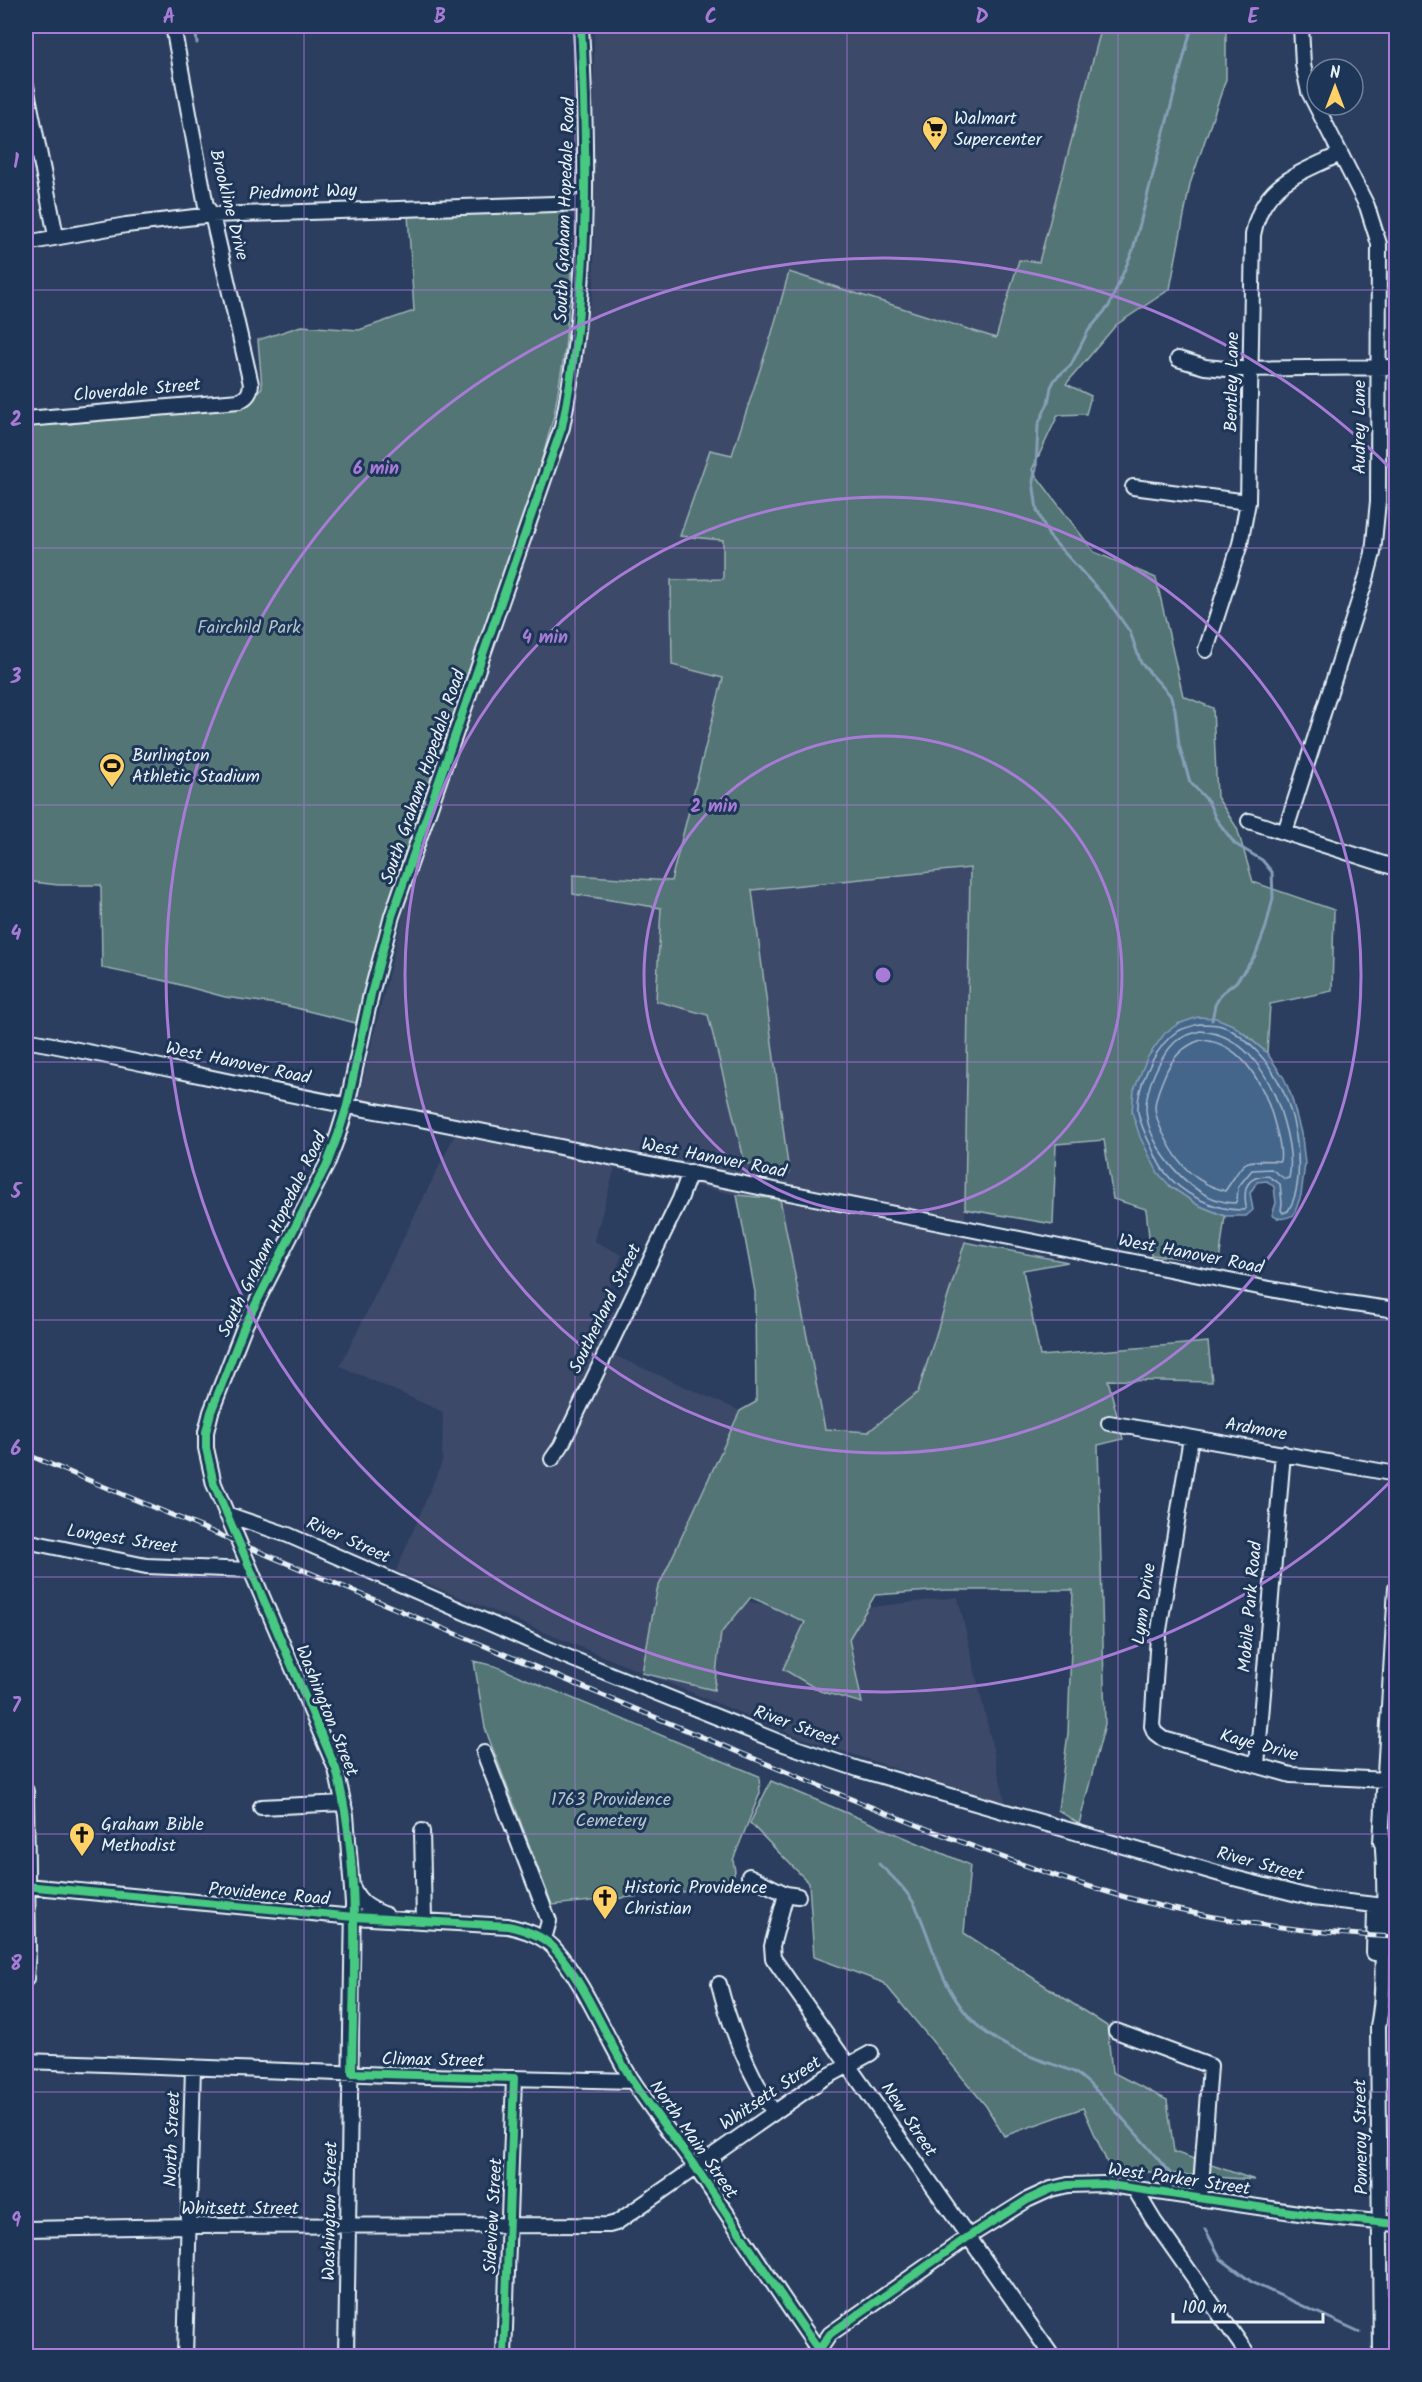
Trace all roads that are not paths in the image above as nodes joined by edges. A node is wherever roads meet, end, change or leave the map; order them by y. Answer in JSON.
{"nodes":[{"id":1,"x":173,"y":26,"type":"edge"},
{"id":2,"x":581,"y":26,"type":"edge"},
{"id":3,"x":1301,"y":26,"type":"edge"},
{"id":4,"x":26,"y":86,"type":"edge"},
{"id":5,"x":1340,"y":154,"type":"junction"},
{"id":6,"x":585,"y":203,"type":"junction"},
{"id":7,"x":212,"y":215,"type":"junction"},
{"id":8,"x":56,"y":236,"type":"junction"},
{"id":9,"x":26,"y":243,"type":"edge"},
{"id":10,"x":1178,"y":359,"type":"dead end"},
{"id":11,"x":1396,"y":367,"type":"edge"},
{"id":12,"x":1251,"y":368,"type":"junction"},
{"id":13,"x":1379,"y":368,"type":"junction"},
{"id":14,"x":249,"y":393,"type":"joint"},
{"id":15,"x":26,"y":419,"type":"edge"},
{"id":16,"x":1133,"y":487,"type":"dead end"},
{"id":17,"x":1248,"y":502,"type":"junction"},
{"id":18,"x":1206,"y":650,"type":"dead end"},
{"id":19,"x":1249,"y":821,"type":"dead end"},
{"id":20,"x":1284,"y":832,"type":"junction"},
{"id":21,"x":1396,"y":868,"type":"edge"},
{"id":22,"x":26,"y":1040,"type":"edge"},
{"id":23,"x":347,"y":1107,"type":"junction"},
{"id":24,"x":690,"y":1173,"type":"junction"},
{"id":25,"x":1396,"y":1310,"type":"edge"},
{"id":26,"x":1109,"y":1423,"type":"dead end"},
{"id":27,"x":1191,"y":1438,"type":"junction"},
{"id":28,"x":1283,"y":1453,"type":"junction"},
{"id":29,"x":552,"y":1459,"type":"dead end"},
{"id":30,"x":1396,"y":1474,"type":"edge"},
{"id":31,"x":226,"y":1514,"type":"junction"},
{"id":32,"x":26,"y":1541,"type":"edge"},
{"id":33,"x":250,"y":1569,"type":"junction"},
{"id":34,"x":1396,"y":1587,"type":"edge"},
{"id":35,"x":1195,"y":1748,"type":"joint"},
{"id":36,"x":484,"y":1753,"type":"dead end"},
{"id":37,"x":1257,"y":1765,"type":"junction"},
{"id":38,"x":1386,"y":1780,"type":"junction"},
{"id":39,"x":26,"y":1791,"type":"edge"},
{"id":40,"x":344,"y":1803,"type":"junction"},
{"id":41,"x":261,"y":1807,"type":"dead end"},
{"id":42,"x":422,"y":1831,"type":"dead end"},
{"id":43,"x":749,"y":1876,"type":"dead end"},
{"id":44,"x":26,"y":1886,"type":"edge"},
{"id":45,"x":353,"y":1888,"type":"junction"},
{"id":46,"x":1385,"y":1906,"type":"edge"},
{"id":47,"x":354,"y":1917,"type":"junction"},
{"id":48,"x":393,"y":1918,"type":"junction"},
{"id":49,"x":424,"y":1920,"type":"junction"},
{"id":50,"x":544,"y":1939,"type":"junction"},
{"id":51,"x":26,"y":1979,"type":"edge"},
{"id":52,"x":719,"y":1984,"type":"dead end"},
{"id":53,"x":1389,"y":2001,"type":"edge"},
{"id":54,"x":1378,"y":2026,"type":"junction"},
{"id":55,"x":1116,"y":2031,"type":"dead end"},
{"id":56,"x":871,"y":2053,"type":"dead end"},
{"id":57,"x":26,"y":2061,"type":"edge"},
{"id":58,"x":848,"y":2065,"type":"junction"},
{"id":59,"x":193,"y":2067,"type":"junction"},
{"id":60,"x":352,"y":2073,"type":"junction"},
{"id":61,"x":514,"y":2078,"type":"junction"},
{"id":62,"x":633,"y":2081,"type":"junction"},
{"id":63,"x":774,"y":2113,"type":"junction"},
{"id":64,"x":696,"y":2168,"type":"junction"},
{"id":65,"x":1134,"y":2188,"type":"junction"},
{"id":66,"x":1200,"y":2199,"type":"junction"},
{"id":67,"x":1381,"y":2222,"type":"junction"},
{"id":68,"x":1396,"y":2224,"type":"edge"},
{"id":69,"x":509,"y":2225,"type":"junction"},
{"id":70,"x":188,"y":2226,"type":"junction"},
{"id":71,"x":348,"y":2227,"type":"junction"},
{"id":72,"x":26,"y":2229,"type":"edge"},
{"id":73,"x":968,"y":2237,"type":"junction"},
{"id":74,"x":817,"y":2354,"type":"edge"},
{"id":75,"x":185,"y":2356,"type":"edge"},
{"id":76,"x":346,"y":2356,"type":"edge"},
{"id":77,"x":504,"y":2356,"type":"edge"},
{"id":78,"x":1052,"y":2356,"type":"edge"},
{"id":79,"x":1249,"y":2356,"type":"edge"},
{"id":80,"x":1381,"y":2356,"type":"edge"}],
"edges":[{"from":1,"to":7,"type":"street","name":"Brookline Drive"},
{"from":2,"to":6,"type":"street","name":"South Graham Hopedale Road"},
{"from":3,"to":5,"type":"street","name":"Audrey Lane"},
{"from":4,"to":8,"type":"street"},
{"from":5,"to":12,"type":"street","name":"Bentley Lane"},
{"from":5,"to":13,"type":"street","name":"Audrey Lane"},
{"from":6,"to":7,"type":"street","name":"Piedmont Way"},
{"from":6,"to":23,"type":"street","name":"South Graham Hopedale Road"},
{"from":7,"to":8,"type":"street","name":"Piedmont Way"},
{"from":7,"to":14,"type":"street","name":"Brookline Drive"},
{"from":8,"to":9,"type":"street","name":"Piedmont Way"},
{"from":10,"to":12,"type":"street"},
{"from":11,"to":13,"type":"street"},
{"from":12,"to":13,"type":"street"},
{"from":12,"to":17,"type":"street","name":"Bentley Lane"},
{"from":13,"to":20,"type":"street","name":"Audrey Lane"},
{"from":14,"to":15,"type":"street","name":"Cloverdale Street"},
{"from":16,"to":17,"type":"street"},
{"from":17,"to":18,"type":"street","name":"Bentley Lane"},
{"from":19,"to":20,"type":"street"},
{"from":20,"to":21,"type":"street"},
{"from":22,"to":23,"type":"street","name":"West Hanover Road"},
{"from":23,"to":24,"type":"street","name":"West Hanover Road"},
{"from":23,"to":31,"type":"street","name":"South Graham Hopedale Road"},
{"from":24,"to":25,"type":"street","name":"West Hanover Road"},
{"from":24,"to":29,"type":"street","name":"Southerland Street"},
{"from":26,"to":27,"type":"street","name":"Ardmore"},
{"from":27,"to":28,"type":"street","name":"Ardmore"},
{"from":27,"to":35,"type":"street","name":"Lynn Drive"},
{"from":28,"to":30,"type":"street","name":"Ardmore"},
{"from":28,"to":37,"type":"street","name":"Mobile Park Road"},
{"from":31,"to":33,"type":"street","name":"Washington Street"},
{"from":31,"to":46,"type":"street","name":"River Street"},
{"from":32,"to":33,"type":"street","name":"Longest Street"},
{"from":33,"to":40,"type":"street","name":"Washington Street"},
{"from":34,"to":38,"type":"street","name":"Pomeroy Street"},
{"from":35,"to":37,"type":"street","name":"Kaye Drive"},
{"from":36,"to":50,"type":"street"},
{"from":37,"to":38,"type":"street","name":"Kaye Drive"},
{"from":38,"to":46,"type":"street","name":"Pomeroy Street"},
{"from":39,"to":44,"type":"street"},
{"from":40,"to":41,"type":"street"},
{"from":40,"to":45,"type":"street","name":"Washington Street"},
{"from":42,"to":49,"type":"street"},
{"from":43,"to":58,"type":"street","name":"New Street"},
{"from":44,"to":47,"type":"street","name":"Providence Road"},
{"from":44,"to":51,"type":"street"},
{"from":45,"to":47,"type":"street","name":"Washington Street"},
{"from":45,"to":48,"type":"street"},
{"from":46,"to":53,"type":"street","name":"Pomeroy Street"},
{"from":46,"to":54,"type":"street","name":"Pomeroy Street"},
{"from":47,"to":48,"type":"street","name":"Providence Road"},
{"from":47,"to":60,"type":"street","name":"Washington Street"},
{"from":48,"to":49,"type":"street","name":"Providence Road"},
{"from":49,"to":50,"type":"street","name":"Providence Road"},
{"from":50,"to":62,"type":"street","name":"North Main Street"},
{"from":52,"to":63,"type":"street"},
{"from":53,"to":54,"type":"street","name":"Pomeroy Street"},
{"from":54,"to":67,"type":"street","name":"Pomeroy Street"},
{"from":55,"to":66,"type":"street"},
{"from":56,"to":58,"type":"street","name":"Whitsett Street"},
{"from":57,"to":59,"type":"street","name":"Climax Street"},
{"from":58,"to":63,"type":"street","name":"Whitsett Street"},
{"from":58,"to":73,"type":"street","name":"New Street"},
{"from":59,"to":60,"type":"street","name":"Climax Street"},
{"from":59,"to":70,"type":"street","name":"North Street"},
{"from":60,"to":61,"type":"street","name":"Climax Street"},
{"from":60,"to":71,"type":"street","name":"Washington Street"},
{"from":61,"to":62,"type":"street","name":"Climax Street"},
{"from":61,"to":69,"type":"street","name":"Sideview Street"},
{"from":62,"to":64,"type":"street","name":"North Main Street"},
{"from":63,"to":64,"type":"street","name":"Whitsett Street"},
{"from":64,"to":69,"type":"street","name":"Whitsett Street"},
{"from":64,"to":74,"type":"street","name":"North Main Street"},
{"from":65,"to":66,"type":"street","name":"West Parker Street"},
{"from":65,"to":73,"type":"street","name":"West Parker Street"},
{"from":65,"to":79,"type":"street"},
{"from":66,"to":67,"type":"street","name":"West Parker Street"},
{"from":67,"to":68,"type":"street","name":"West Parker Street"},
{"from":67,"to":80,"type":"street","name":"Pomeroy Street"},
{"from":69,"to":71,"type":"street","name":"Whitsett Street"},
{"from":69,"to":77,"type":"street","name":"Sideview Street"},
{"from":70,"to":71,"type":"street","name":"Whitsett Street"},
{"from":70,"to":72,"type":"street","name":"Whitsett Street"},
{"from":70,"to":75,"type":"street","name":"North Street"},
{"from":71,"to":76,"type":"street","name":"Washington Street"},
{"from":73,"to":74,"type":"street","name":"West Parker Street"},
{"from":73,"to":78,"type":"street","name":"New Street"}]}
